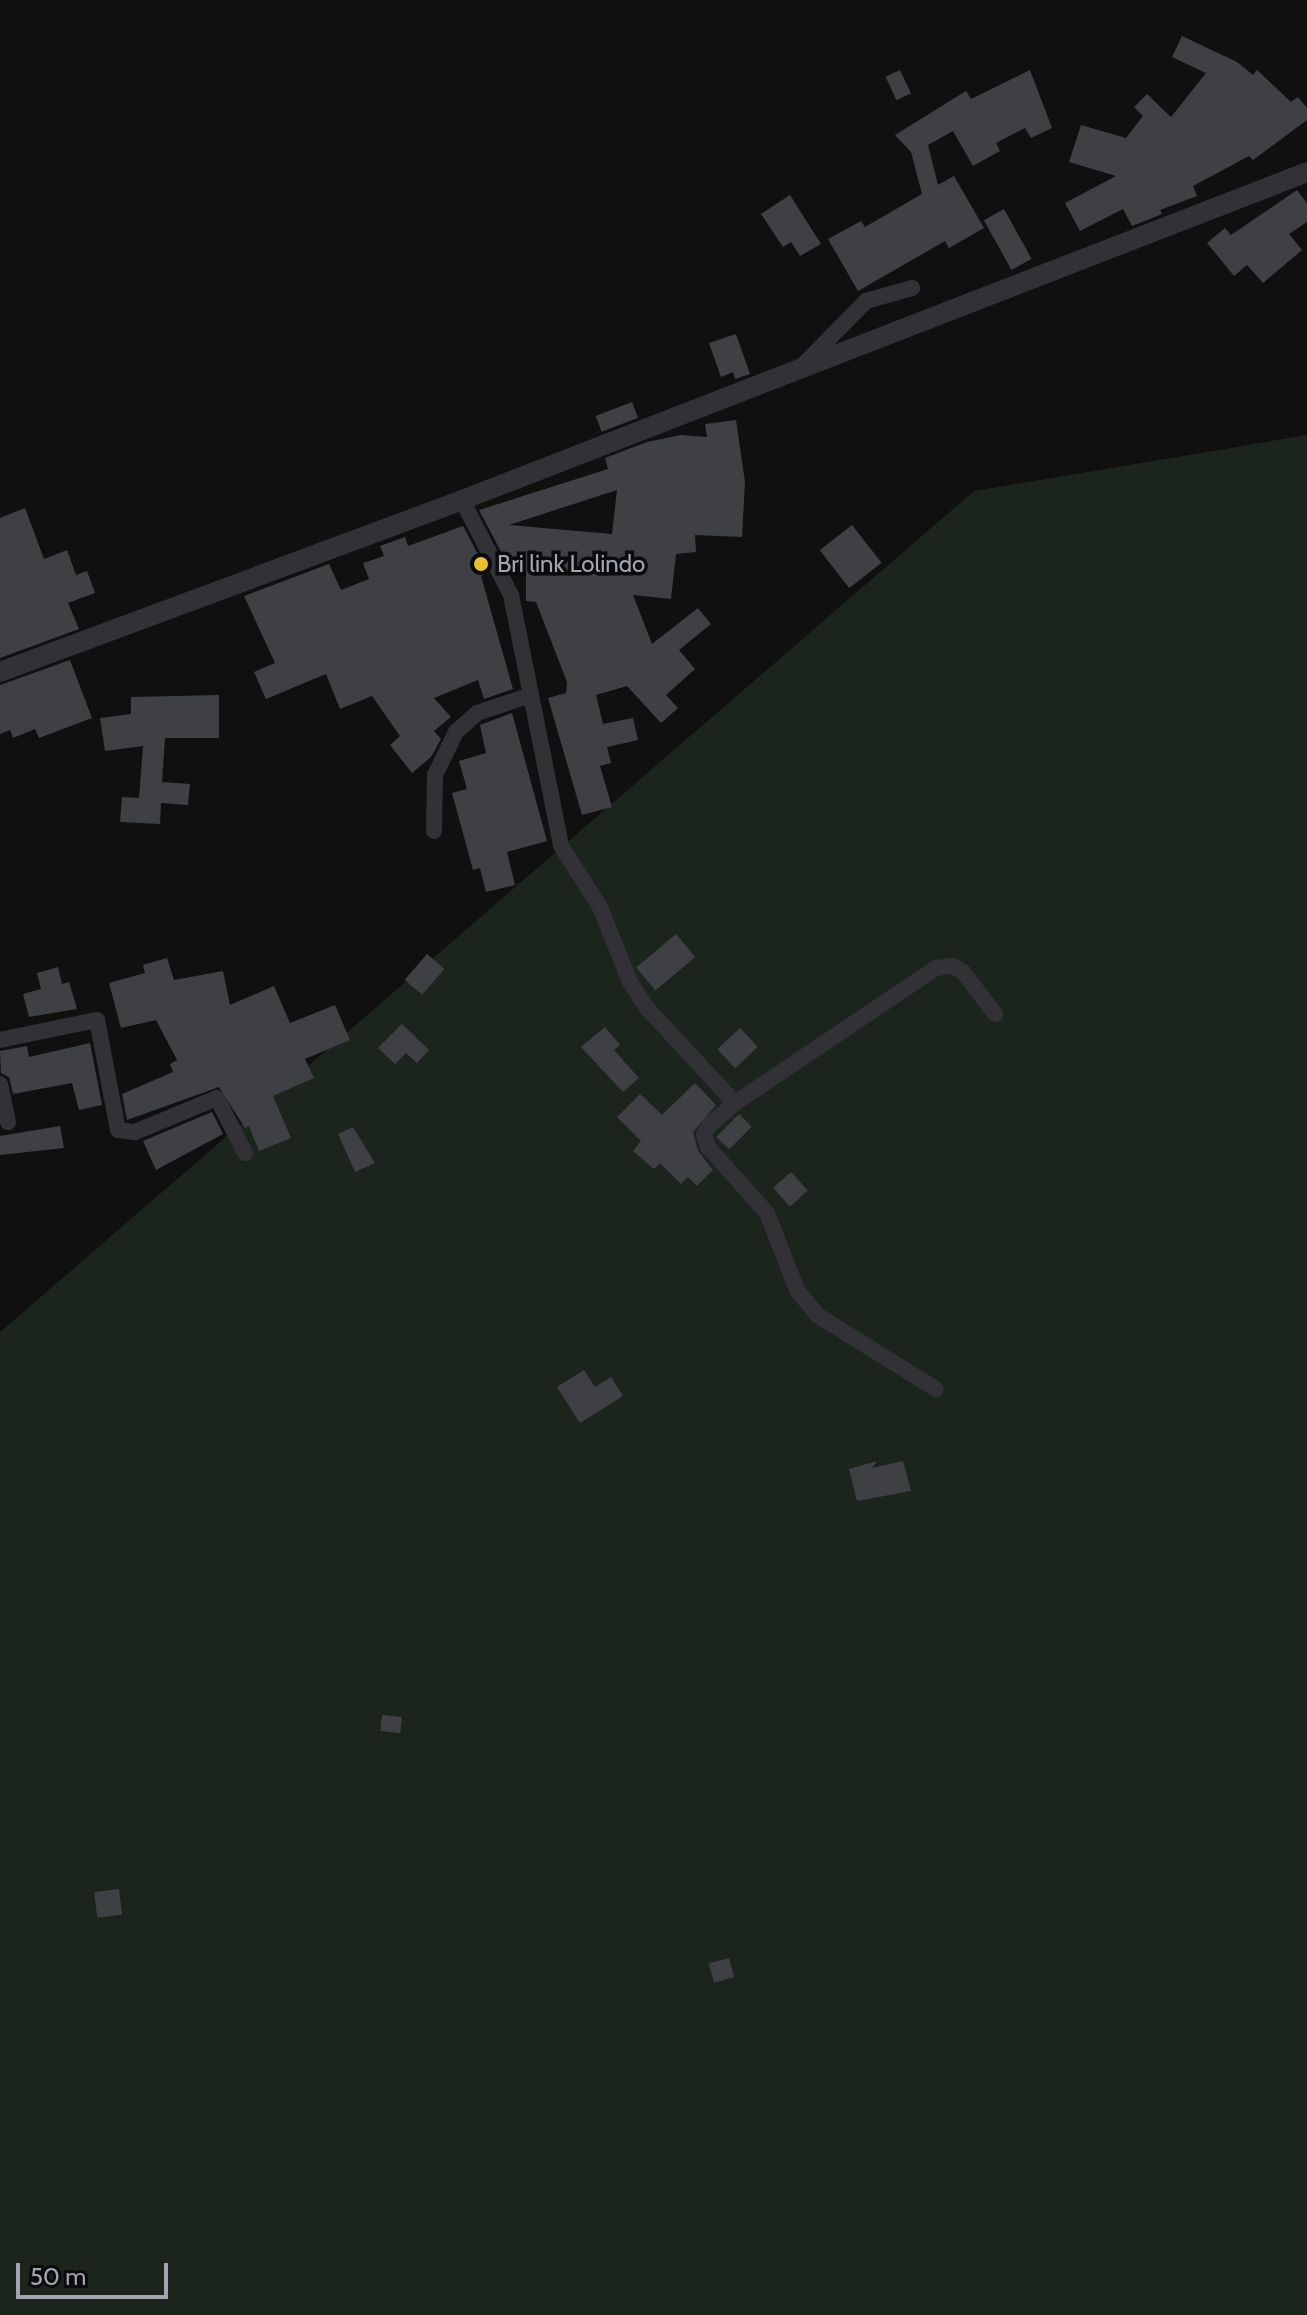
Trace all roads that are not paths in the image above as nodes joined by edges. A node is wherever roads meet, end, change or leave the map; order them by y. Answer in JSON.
{"nodes":[{"id":1,"x":1307,"y":172,"type":"edge"},
{"id":2,"x":912,"y":288,"type":"dead end"},
{"id":3,"x":797,"y":371,"type":"junction"},
{"id":4,"x":462,"y":500,"type":"junction"},
{"id":5,"x":0,"y":672,"type":"edge"},
{"id":6,"x":531,"y":695,"type":"junction"},
{"id":7,"x":434,"y":831,"type":"dead end"},
{"id":8,"x":995,"y":1014,"type":"dead end"},
{"id":9,"x":0,"y":1040,"type":"edge"},
{"id":10,"x":0,"y":1084,"type":"edge"},
{"id":11,"x":735,"y":1103,"type":"junction"},
{"id":12,"x":8,"y":1122,"type":"dead end"},
{"id":13,"x":245,"y":1153,"type":"dead end"},
{"id":14,"x":936,"y":1389,"type":"dead end"}],
"edges":[{"from":1,"to":3,"type":"street"},
{"from":2,"to":3,"type":"street"},
{"from":3,"to":4,"type":"street"},
{"from":4,"to":5,"type":"street"},
{"from":4,"to":6,"type":"street"},
{"from":6,"to":7,"type":"street"},
{"from":6,"to":11,"type":"street"},
{"from":8,"to":11,"type":"street"},
{"from":9,"to":13,"type":"street"},
{"from":10,"to":12,"type":"street"},
{"from":11,"to":14,"type":"street"}]}
